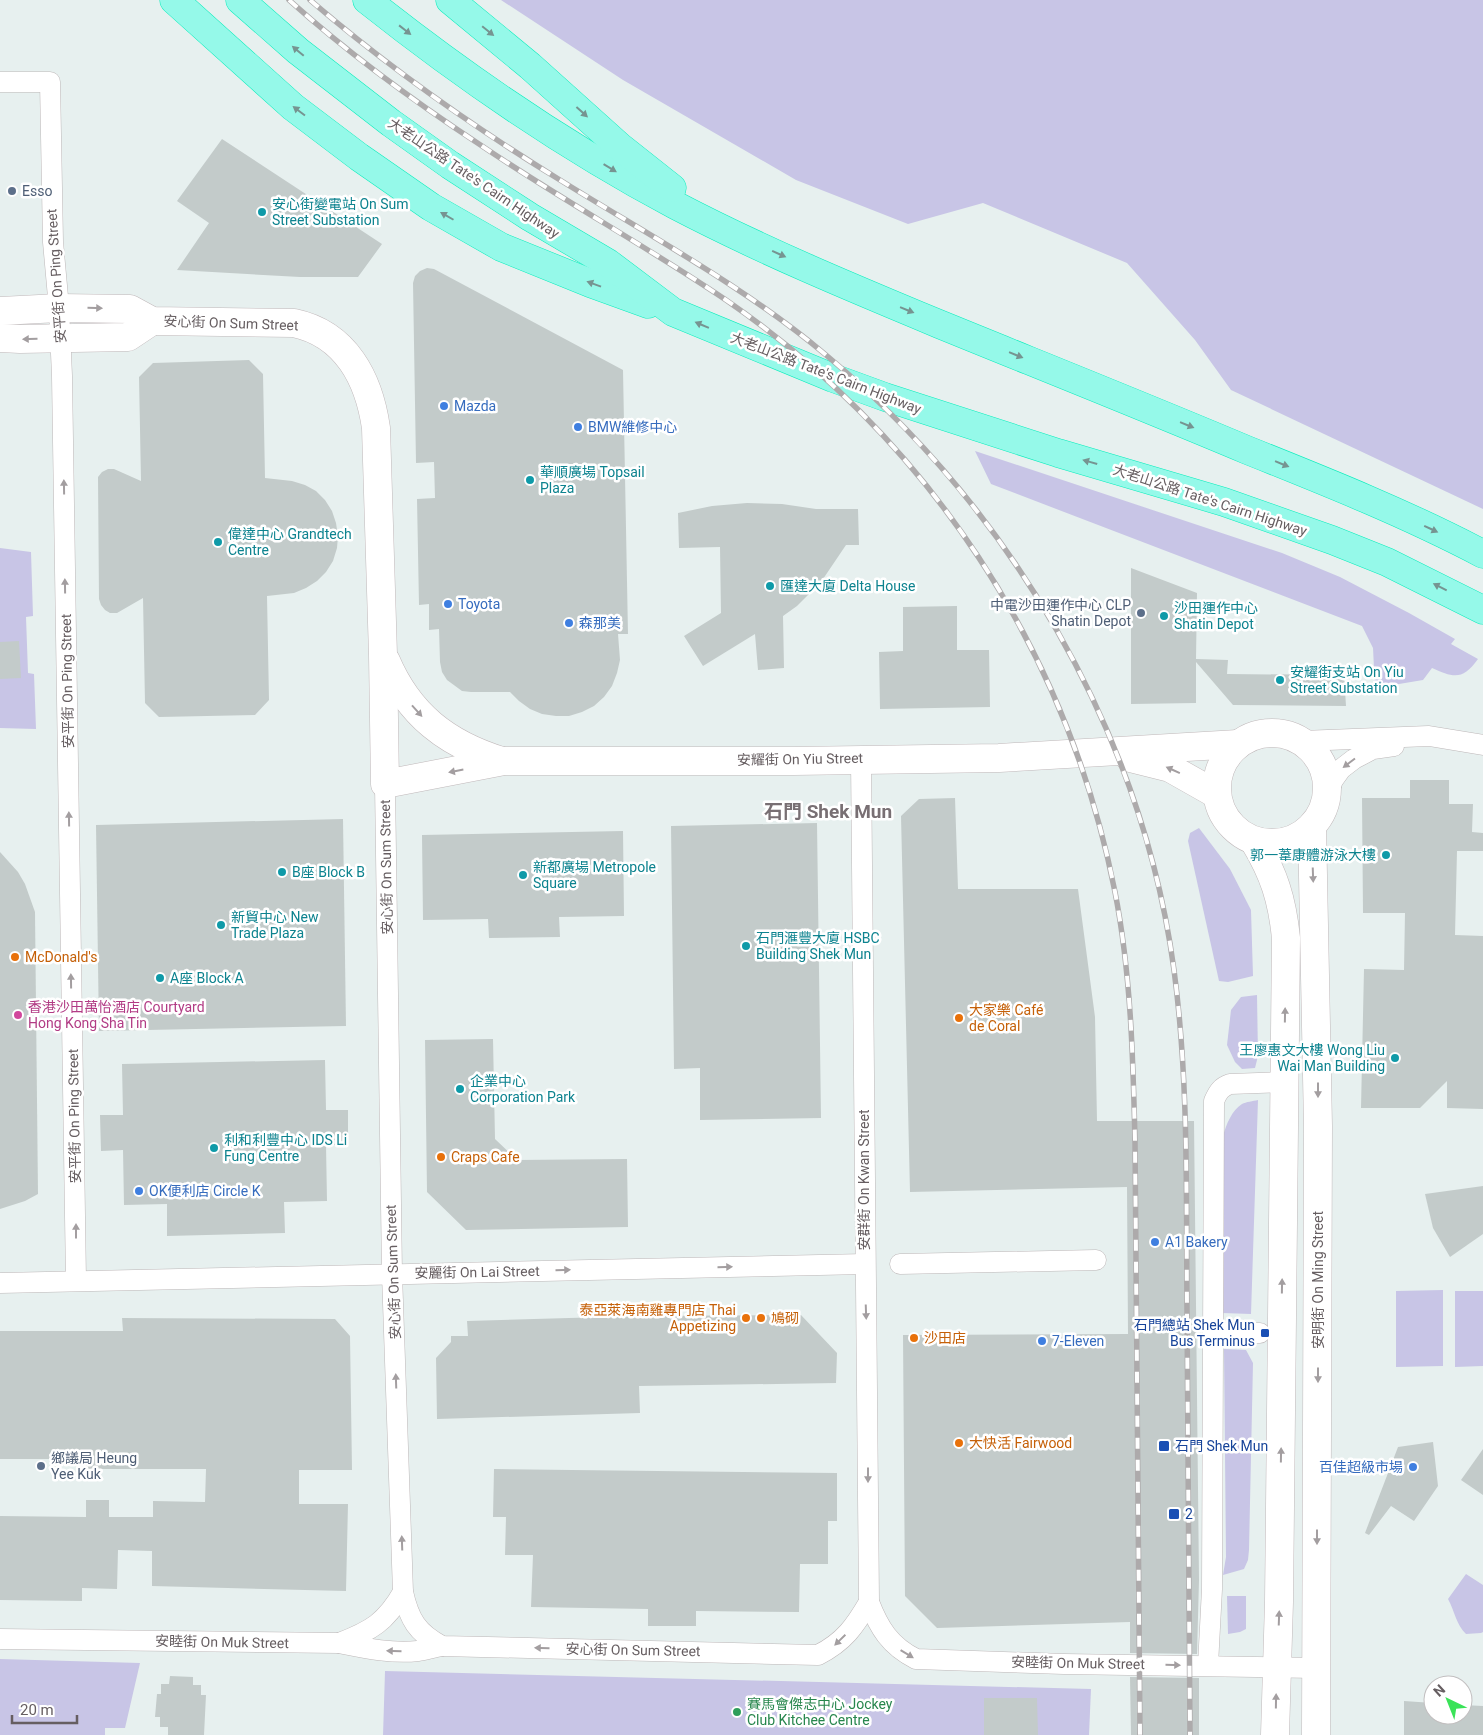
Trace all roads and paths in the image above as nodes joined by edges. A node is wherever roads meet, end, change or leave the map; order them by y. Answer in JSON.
{"nodes":[{"id":1,"x":174,"y":0,"type":"edge"},
{"id":2,"x":240,"y":0,"type":"edge"},
{"id":3,"x":367,"y":0,"type":"edge"},
{"id":4,"x":450,"y":0,"type":"edge"},
{"id":5,"x":0,"y":82,"type":"edge"},
{"id":6,"x":734,"y":234,"type":"junction"},
{"id":7,"x":59,"y":308,"type":"junction"},
{"id":8,"x":0,"y":311,"type":"edge"},
{"id":9,"x":673,"y":312,"type":"junction"},
{"id":10,"x":152,"y":320,"type":"junction"},
{"id":11,"x":0,"y":338,"type":"edge"},
{"id":12,"x":61,"y":339,"type":"junction"},
{"id":13,"x":1483,"y":554,"type":"edge"},
{"id":14,"x":1483,"y":610,"type":"edge"},
{"id":15,"x":383,"y":655,"type":"junction"},
{"id":16,"x":1302,"y":741,"type":"junction"},
{"id":17,"x":1238,"y":744,"type":"junction"},
{"id":18,"x":1482,"y":744,"type":"edge"},
{"id":19,"x":1096,"y":752,"type":"junction"},
{"id":20,"x":861,"y":759,"type":"junction"},
{"id":21,"x":504,"y":761,"type":"junction"},
{"id":22,"x":385,"y":784,"type":"junction"},
{"id":23,"x":1216,"y":794,"type":"junction"},
{"id":24,"x":1326,"y":800,"type":"junction"},
{"id":25,"x":1312,"y":826,"type":"junction"},
{"id":26,"x":1254,"y":840,"type":"junction"},
{"id":27,"x":1284,"y":1082,"type":"junction"},
{"id":28,"x":1096,"y":1260,"type":"dead end"},
{"id":29,"x":865,"y":1264,"type":"junction"},
{"id":30,"x":900,"y":1264,"type":"dead end"},
{"id":31,"x":392,"y":1274,"type":"junction"},
{"id":32,"x":76,"y":1280,"type":"junction"},
{"id":33,"x":0,"y":1283,"type":"edge"},
{"id":34,"x":1214,"y":1333,"type":"junction"},
{"id":35,"x":1260,"y":1333,"type":"dead end"},
{"id":36,"x":404,"y":1592,"type":"junction"},
{"id":37,"x":869,"y":1602,"type":"junction"},
{"id":38,"x":0,"y":1639,"type":"edge"},
{"id":39,"x":339,"y":1643,"type":"junction"},
{"id":40,"x":442,"y":1646,"type":"junction"},
{"id":41,"x":1208,"y":1665,"type":"junction"},
{"id":42,"x":1276,"y":1666,"type":"junction"},
{"id":43,"x":1316,"y":1668,"type":"junction"},
{"id":44,"x":1275,"y":1735,"type":"edge"},
{"id":45,"x":1316,"y":1735,"type":"edge"}],
"edges":[{"from":9,"to":1,"type":"highway","one_way":true},
{"from":9,"to":2,"type":"highway","name":"大老山公路 Tate's Cairn Highway","one_way":true},
{"from":3,"to":6,"type":"highway","one_way":true},
{"from":4,"to":6,"type":"highway","one_way":true},
{"from":5,"to":7,"type":"street","name":"安平街 On Ping Street"},
{"from":6,"to":13,"type":"highway","one_way":true},
{"from":7,"to":8,"type":"street","name":"安心街 On Sum Street"},
{"from":7,"to":10,"type":"street","name":"安心街 On Sum Street","one_way":true},
{"from":7,"to":12,"type":"street","name":"安平街 On Ping Street"},
{"from":14,"to":9,"type":"highway","name":"大老山公路 Tate's Cairn Highway","one_way":true},
{"from":10,"to":12,"type":"street","name":"安心街 On Sum Street"},
{"from":10,"to":15,"type":"street","name":"安心街 On Sum Street"},
{"from":12,"to":11,"type":"street","name":"安心街 On Sum Street","one_way":true},
{"from":32,"to":12,"type":"street","name":"安平街 On Ping Street","one_way":true},
{"from":15,"to":21,"type":"street","name":"安耀街 On Yiu Street","one_way":true},
{"from":15,"to":22,"type":"street","name":"安心街 On Sum Street"},
{"from":16,"to":17,"type":"street"},
{"from":16,"to":18,"type":"street"},
{"from":16,"to":24,"type":"street"},
{"from":17,"to":19,"type":"street","name":"安耀街 On Yiu Street"},
{"from":17,"to":23,"type":"street"},
{"from":18,"to":24,"type":"street","one_way":true},
{"from":19,"to":20,"type":"street","name":"安耀街 On Yiu Street"},
{"from":23,"to":19,"type":"street","name":"安耀街 On Yiu Street","one_way":true},
{"from":20,"to":21,"type":"street","name":"安耀街 On Yiu Street"},
{"from":20,"to":29,"type":"street","name":"安群街 On Kwan Street"},
{"from":21,"to":22,"type":"street","name":"安耀街 On Yiu Street","one_way":true},
{"from":22,"to":31,"type":"street","name":"安心街 On Sum Street"},
{"from":23,"to":26,"type":"street"},
{"from":24,"to":25,"type":"street"},
{"from":25,"to":26,"type":"street"},
{"from":25,"to":43,"type":"street","name":"安明街 On Ming Street","one_way":true},
{"from":27,"to":26,"type":"street","one_way":true},
{"from":27,"to":34,"type":"street"},
{"from":42,"to":27,"type":"street","one_way":true},
{"from":28,"to":30,"type":"street"},
{"from":31,"to":29,"type":"street","name":"安麗街 On Lai Street","one_way":true},
{"from":29,"to":37,"type":"street","name":"安群街 On Kwan Street","one_way":true},
{"from":31,"to":32,"type":"street","name":"安麗街 On Lai Street"},
{"from":36,"to":31,"type":"street","name":"安心街 On Sum Street","one_way":true},
{"from":32,"to":33,"type":"street","name":"安麗街 On Lai Street"},
{"from":34,"to":35,"type":"street"},
{"from":34,"to":41,"type":"street"},
{"from":36,"to":39,"type":"street"},
{"from":36,"to":40,"type":"street","name":"安心街 On Sum Street"},
{"from":37,"to":40,"type":"street","name":"安心街 On Sum Street","one_way":true},
{"from":37,"to":41,"type":"street","name":"安睦街 On Muk Street","one_way":true},
{"from":38,"to":39,"type":"street","name":"安睦街 On Muk Street"},
{"from":40,"to":39,"type":"street","name":"安睦街 On Muk Street","one_way":true},
{"from":41,"to":42,"type":"street","name":"安睦街 On Muk Street"},
{"from":42,"to":43,"type":"street","name":"安睦街 On Muk Street"},
{"from":44,"to":42,"type":"street","one_way":true},
{"from":43,"to":45,"type":"street","name":"安明街 On Ming Street"}]}
